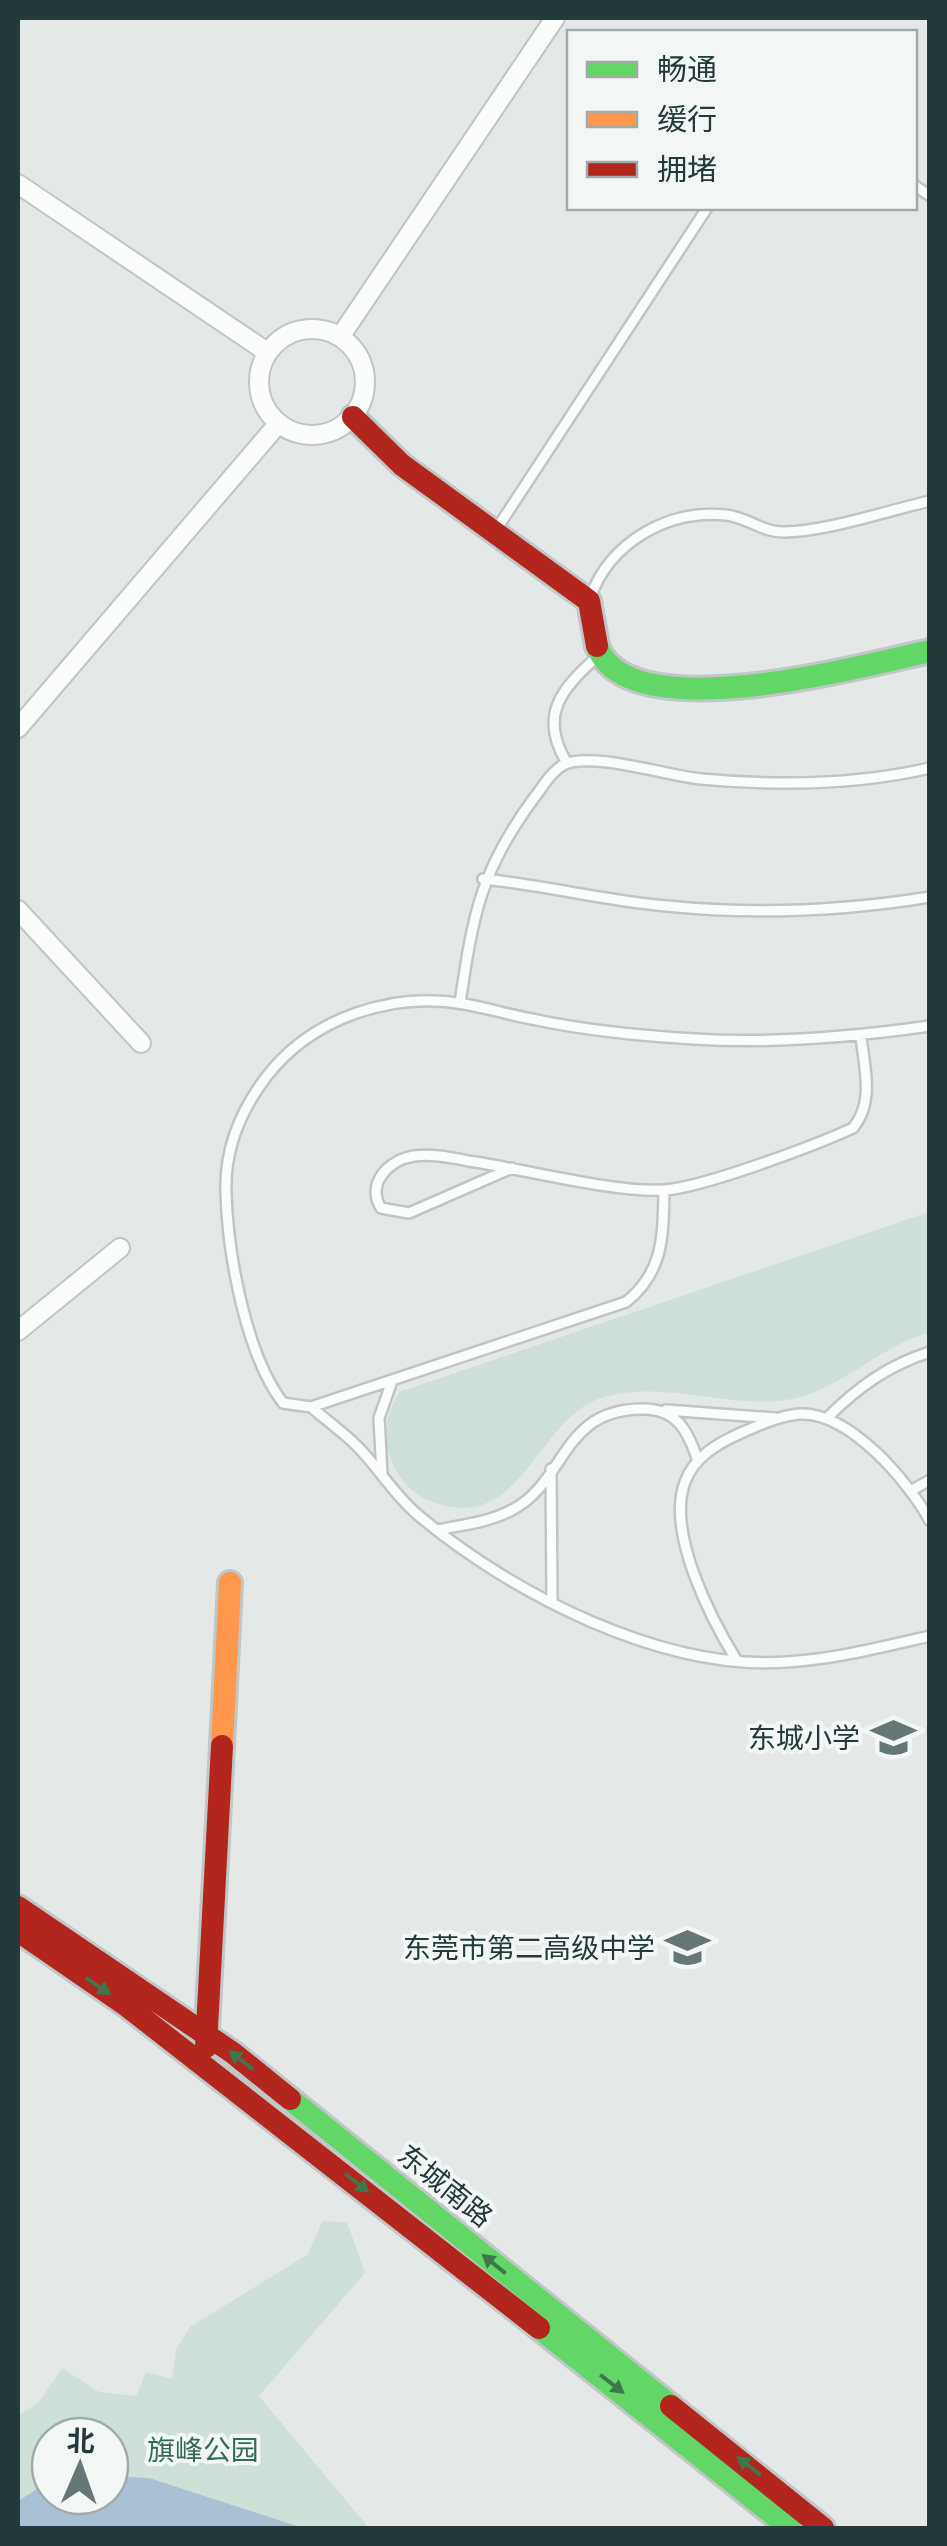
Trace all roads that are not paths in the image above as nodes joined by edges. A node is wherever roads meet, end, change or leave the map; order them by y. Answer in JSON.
{"nodes":[{"id":1,"x":555,"y":18,"type":"edge"},
{"id":2,"x":18,"y":184,"type":"edge"},
{"id":3,"x":706,"y":210,"type":"edge"},
{"id":4,"x":340,"y":337,"type":"junction"},
{"id":5,"x":267,"y":352,"type":"junction"},
{"id":6,"x":353,"y":417,"type":"junction"},
{"id":7,"x":278,"y":424,"type":"junction"},
{"id":8,"x":930,"y":501,"type":"edge"},
{"id":9,"x":496,"y":530,"type":"junction"},
{"id":10,"x":589,"y":602,"type":"junction"},
{"id":11,"x":930,"y":650,"type":"edge"},
{"id":12,"x":600,"y":654,"type":"junction"},
{"id":13,"x":18,"y":728,"type":"edge"},
{"id":14,"x":567,"y":763,"type":"junction"},
{"id":15,"x":930,"y":768,"type":"edge"},
{"id":16,"x":483,"y":880,"type":"junction"},
{"id":17,"x":930,"y":897,"type":"edge"},
{"id":18,"x":18,"y":910,"type":"edge"},
{"id":19,"x":460,"y":1003,"type":"junction"},
{"id":20,"x":930,"y":1026,"type":"edge"},
{"id":21,"x":861,"y":1036,"type":"junction"},
{"id":22,"x":141,"y":1043,"type":"dead end"},
{"id":23,"x":512,"y":1168,"type":"junction"},
{"id":24,"x":664,"y":1190,"type":"junction"},
{"id":25,"x":120,"y":1248,"type":"dead end"},
{"id":26,"x":18,"y":1331,"type":"edge"},
{"id":27,"x":930,"y":1352,"type":"edge"},
{"id":28,"x":392,"y":1381,"type":"junction"},
{"id":29,"x":311,"y":1407,"type":"junction"},
{"id":30,"x":653,"y":1409,"type":"junction"},
{"id":31,"x":778,"y":1418,"type":"junction"},
{"id":32,"x":827,"y":1418,"type":"junction"},
{"id":33,"x":698,"y":1461,"type":"junction"},
{"id":34,"x":550,"y":1469,"type":"junction"},
{"id":35,"x":382,"y":1477,"type":"junction"},
{"id":36,"x":930,"y":1480,"type":"edge"},
{"id":37,"x":912,"y":1490,"type":"junction"},
{"id":38,"x":930,"y":1521,"type":"edge"},
{"id":39,"x":437,"y":1530,"type":"junction"},
{"id":40,"x":230,"y":1583,"type":"dead end"},
{"id":41,"x":552,"y":1600,"type":"junction"},
{"id":42,"x":930,"y":1636,"type":"edge"},
{"id":43,"x":737,"y":1661,"type":"junction"},
{"id":44,"x":18,"y":1907,"type":"edge"},
{"id":45,"x":18,"y":1932,"type":"edge"},
{"id":46,"x":208,"y":2035,"type":"junction"},
{"id":47,"x":203,"y":2064,"type":"junction"},
{"id":48,"x":790,"y":2528,"type":"edge"},
{"id":49,"x":824,"y":2528,"type":"edge"}],
"edges":[{"from":1,"to":4,"type":"street"},
{"from":2,"to":5,"type":"street"},
{"from":3,"to":9,"type":"lane"},
{"from":4,"to":5,"type":"street"},
{"from":4,"to":6,"type":"street"},
{"from":5,"to":7,"type":"street"},
{"from":6,"to":7,"type":"street"},
{"from":6,"to":9,"type":"street"},
{"from":7,"to":13,"type":"street"},
{"from":8,"to":10,"type":"lane"},
{"from":9,"to":10,"type":"street"},
{"from":10,"to":12,"type":"street"},
{"from":11,"to":12,"type":"street"},
{"from":12,"to":14,"type":"lane"},
{"from":14,"to":15,"type":"lane"},
{"from":14,"to":16,"type":"lane"},
{"from":16,"to":17,"type":"lane"},
{"from":16,"to":19,"type":"lane"},
{"from":18,"to":22,"type":"street"},
{"from":19,"to":21,"type":"lane"},
{"from":19,"to":29,"type":"lane"},
{"from":20,"to":21,"type":"lane"},
{"from":21,"to":24,"type":"lane"},
{"from":23,"to":23,"type":"lane"},
{"from":23,"to":24,"type":"lane"},
{"from":24,"to":28,"type":"lane"},
{"from":25,"to":26,"type":"street"},
{"from":27,"to":32,"type":"lane"},
{"from":28,"to":29,"type":"lane"},
{"from":28,"to":35,"type":"lane"},
{"from":29,"to":35,"type":"lane"},
{"from":30,"to":31,"type":"lane"},
{"from":30,"to":33,"type":"lane"},
{"from":30,"to":34,"type":"lane"},
{"from":31,"to":32,"type":"lane"},
{"from":31,"to":33,"type":"lane"},
{"from":32,"to":37,"type":"lane"},
{"from":33,"to":43,"type":"lane"},
{"from":34,"to":39,"type":"lane"},
{"from":34,"to":41,"type":"lane"},
{"from":35,"to":39,"type":"lane"},
{"from":36,"to":37,"type":"lane"},
{"from":37,"to":38,"type":"lane"},
{"from":39,"to":41,"type":"lane"},
{"from":40,"to":46,"type":"street"},
{"from":41,"to":43,"type":"lane"},
{"from":42,"to":43,"type":"lane"},
{"from":44,"to":46,"type":"street","name":"东城南路"},
{"from":45,"to":47,"type":"street","name":"东城南路","one_way":true},
{"from":46,"to":47,"type":"street"},
{"from":49,"to":46,"type":"street","name":"东城南路","one_way":true},
{"from":47,"to":48,"type":"street","name":"东城南路","one_way":true}]}
